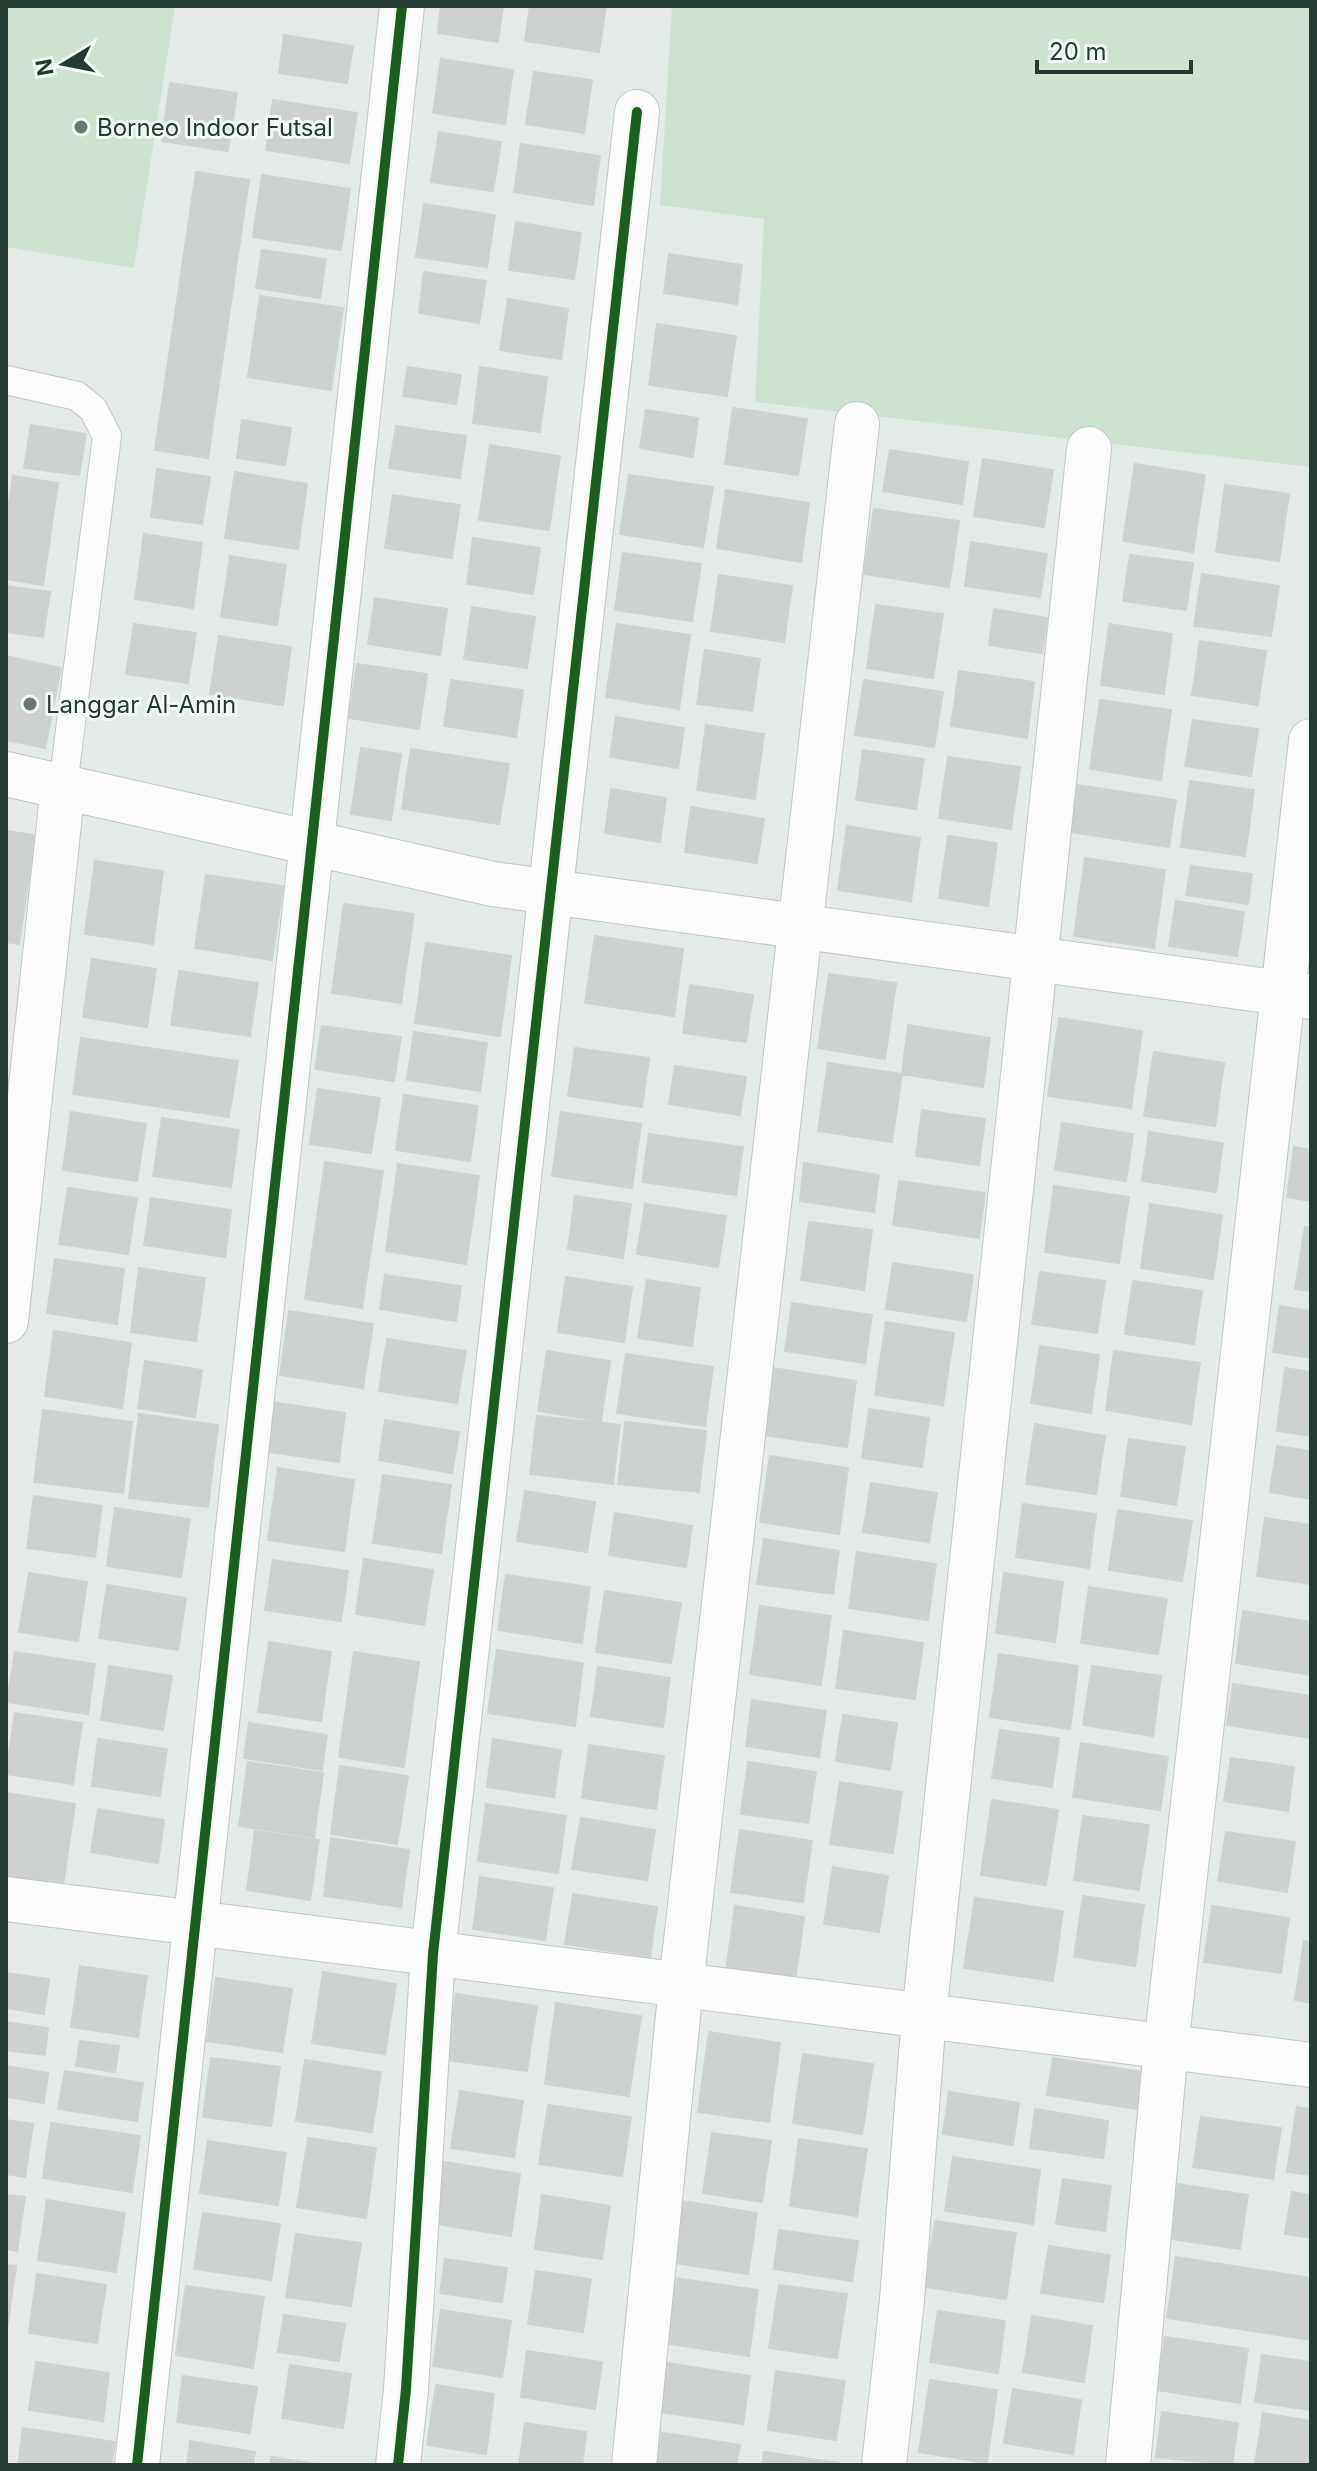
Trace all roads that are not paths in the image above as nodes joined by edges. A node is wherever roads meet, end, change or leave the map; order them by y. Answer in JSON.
{"nodes":[{"id":1,"x":402,"y":6,"type":"edge"},
{"id":2,"x":637,"y":112,"type":"dead end"},
{"id":3,"x":6,"y":380,"type":"edge"},
{"id":4,"x":857,"y":424,"type":"dead end"},
{"id":5,"x":1089,"y":449,"type":"dead end"},
{"id":6,"x":1311,"y":741,"type":"edge"},
{"id":7,"x":6,"y":774,"type":"edge"},
{"id":8,"x":63,"y":786,"type":"junction"},
{"id":9,"x":311,"y":843,"type":"junction"},
{"id":10,"x":550,"y":892,"type":"junction"},
{"id":11,"x":800,"y":927,"type":"junction"},
{"id":12,"x":1035,"y":959,"type":"junction"},
{"id":13,"x":1297,"y":995,"type":"edge"},
{"id":14,"x":6,"y":1321,"type":"edge"},
{"id":15,"x":6,"y":1899,"type":"edge"},
{"id":16,"x":194,"y":1923,"type":"junction"},
{"id":17,"x":433,"y":1954,"type":"junction"},
{"id":18,"x":681,"y":1985,"type":"junction"},
{"id":19,"x":924,"y":2016,"type":"junction"},
{"id":20,"x":1166,"y":2047,"type":"junction"},
{"id":21,"x":1311,"y":2065,"type":"edge"},
{"id":22,"x":137,"y":2465,"type":"edge"},
{"id":23,"x":398,"y":2465,"type":"edge"},
{"id":24,"x":634,"y":2465,"type":"edge"},
{"id":25,"x":884,"y":2465,"type":"edge"},
{"id":26,"x":1128,"y":2465,"type":"edge"}],
"edges":[{"from":1,"to":9,"type":"street"},
{"from":2,"to":10,"type":"street"},
{"from":3,"to":8,"type":"lane"},
{"from":4,"to":11,"type":"street"},
{"from":5,"to":12,"type":"street"},
{"from":6,"to":13,"type":"street"},
{"from":7,"to":8,"type":"street"},
{"from":8,"to":9,"type":"street"},
{"from":8,"to":14,"type":"street"},
{"from":9,"to":10,"type":"street"},
{"from":9,"to":16,"type":"street"},
{"from":10,"to":11,"type":"street"},
{"from":10,"to":17,"type":"street"},
{"from":11,"to":12,"type":"street"},
{"from":11,"to":18,"type":"street"},
{"from":12,"to":13,"type":"street"},
{"from":12,"to":19,"type":"street"},
{"from":13,"to":20,"type":"street"},
{"from":15,"to":16,"type":"street"},
{"from":16,"to":17,"type":"street"},
{"from":16,"to":22,"type":"street"},
{"from":17,"to":18,"type":"street"},
{"from":17,"to":23,"type":"street"},
{"from":18,"to":19,"type":"street"},
{"from":18,"to":24,"type":"street"},
{"from":19,"to":20,"type":"street"},
{"from":19,"to":25,"type":"street"},
{"from":20,"to":21,"type":"street"},
{"from":20,"to":26,"type":"street"}]}
